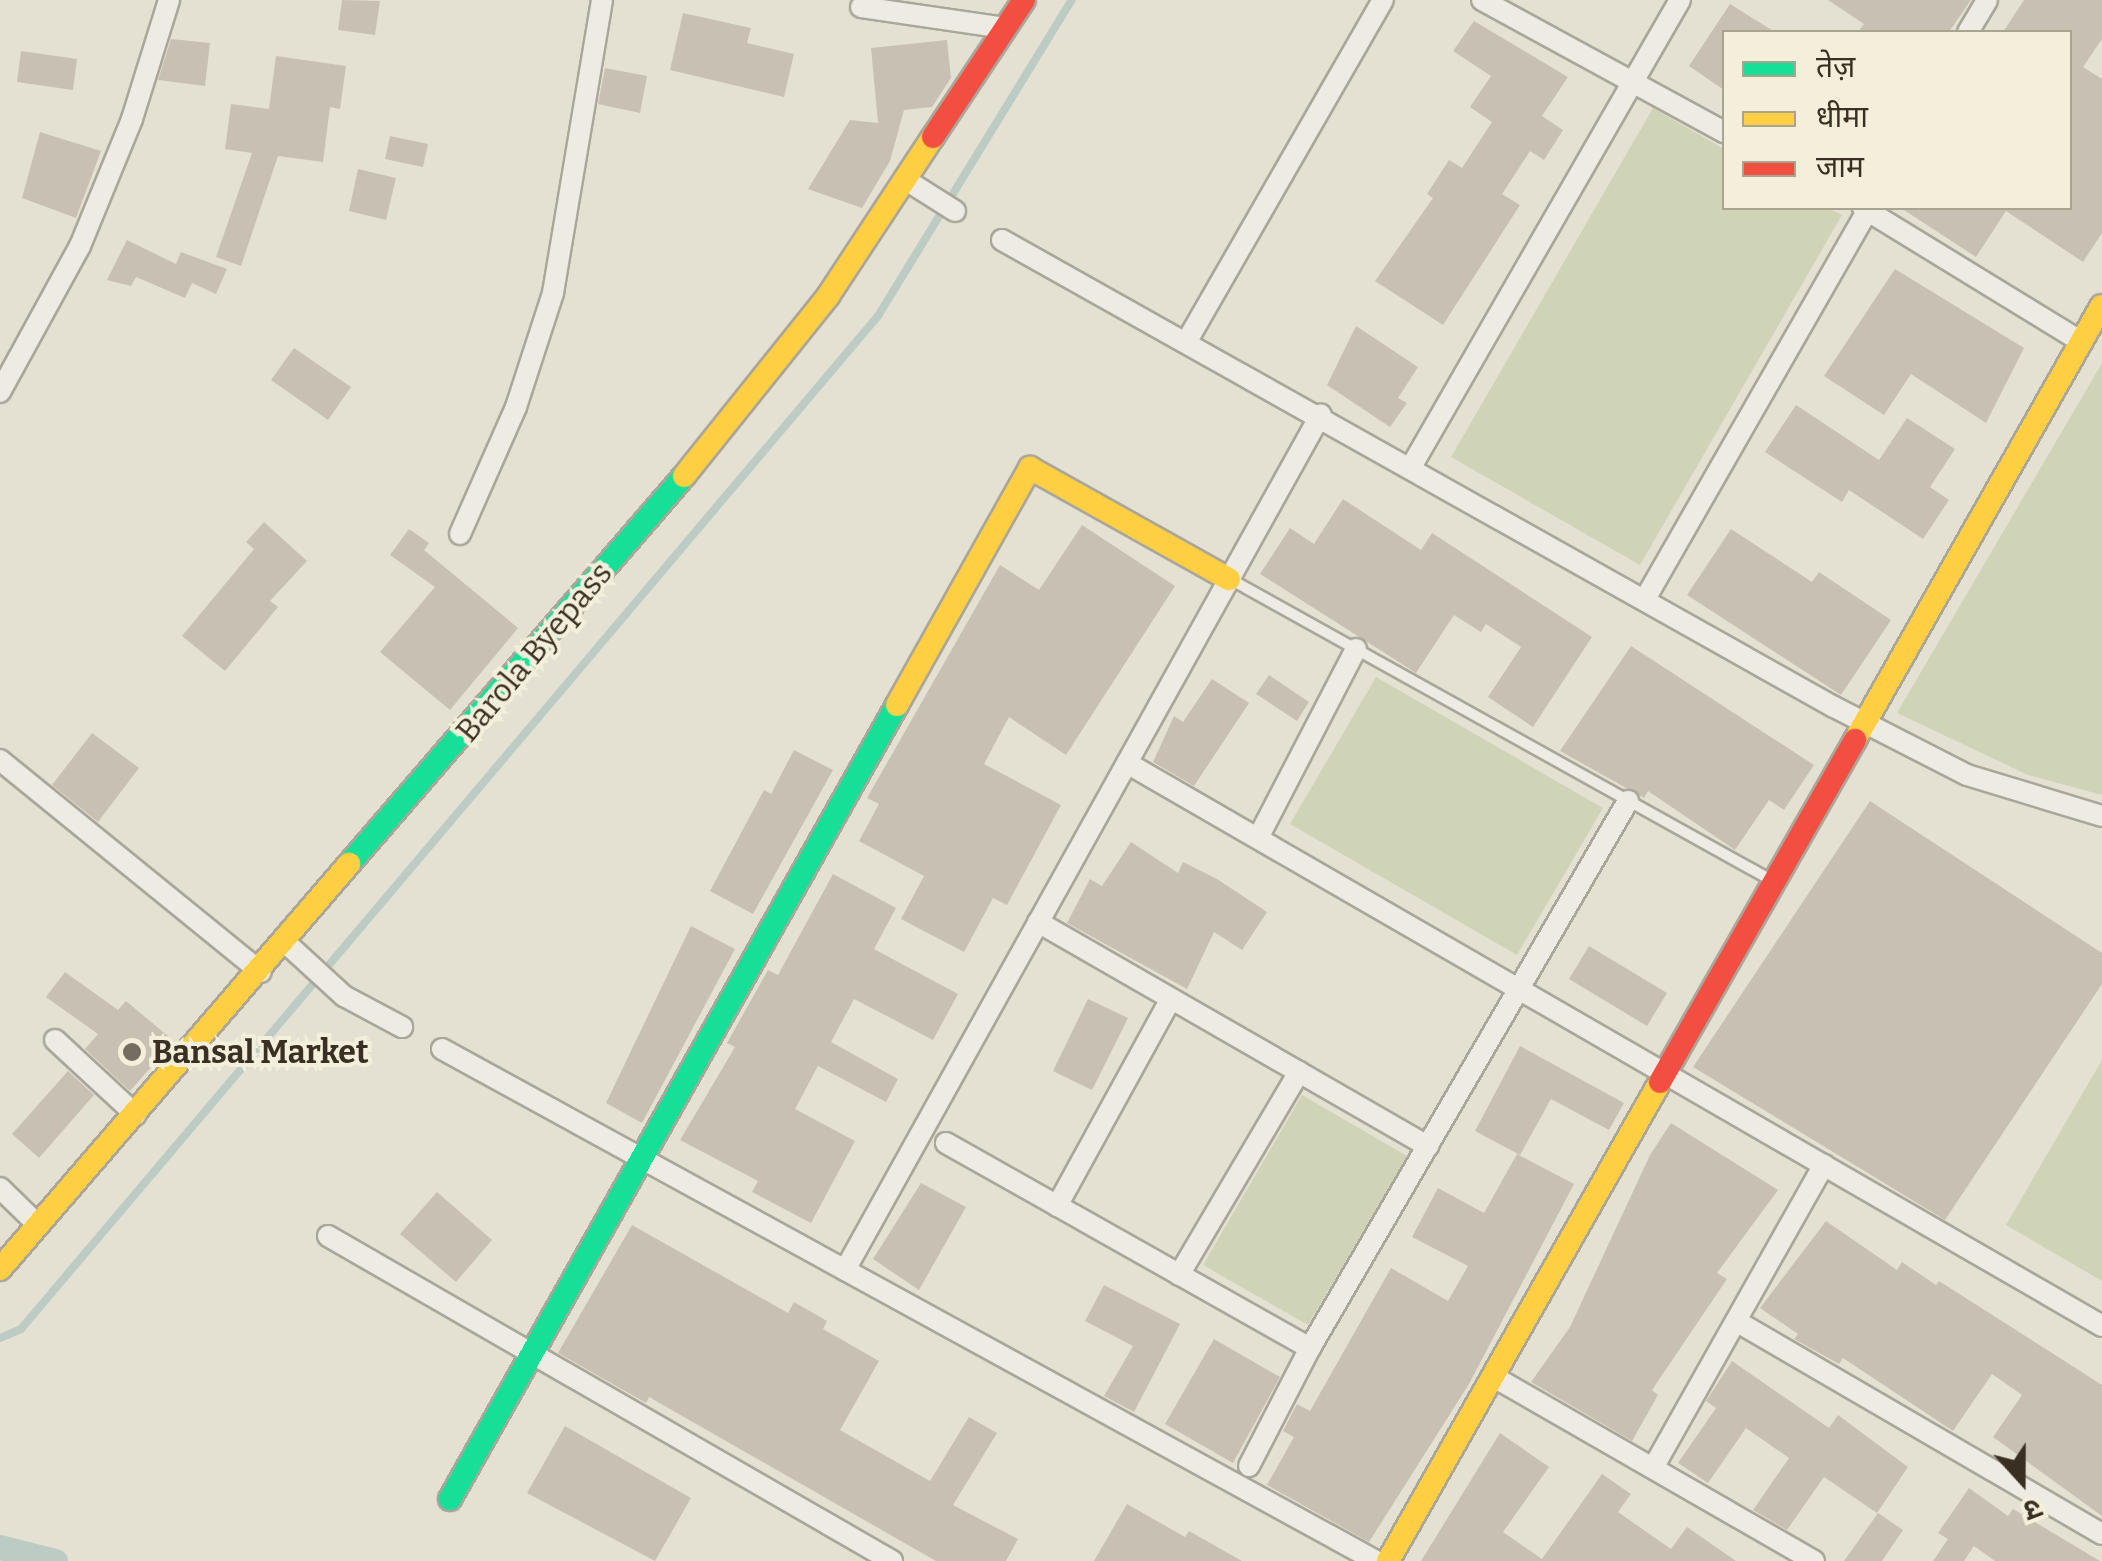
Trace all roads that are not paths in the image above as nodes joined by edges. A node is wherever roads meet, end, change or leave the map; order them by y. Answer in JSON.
{"nodes":[{"id":1,"x":169,"y":0,"type":"edge"},
{"id":2,"x":602,"y":0,"type":"edge"},
{"id":3,"x":1024,"y":0,"type":"edge"},
{"id":4,"x":1383,"y":0,"type":"edge"},
{"id":5,"x":1482,"y":0,"type":"edge"},
{"id":6,"x":1680,"y":0,"type":"edge"},
{"id":7,"x":1987,"y":0,"type":"edge"},
{"id":8,"x":862,"y":8,"type":"dead end"},
{"id":9,"x":1005,"y":28,"type":"junction"},
{"id":10,"x":1969,"y":30,"type":"edge"},
{"id":11,"x":1632,"y":82,"type":"junction"},
{"id":12,"x":1722,"y":131,"type":"edge"},
{"id":13,"x":906,"y":180,"type":"junction"},
{"id":14,"x":1865,"y":210,"type":"edge"},
{"id":15,"x":1869,"y":210,"type":"edge"},
{"id":16,"x":955,"y":211,"type":"dead end"},
{"id":17,"x":1002,"y":240,"type":"dead end"},
{"id":18,"x":2102,"y":306,"type":"edge"},
{"id":19,"x":1188,"y":339,"type":"junction"},
{"id":20,"x":2082,"y":342,"type":"junction"},
{"id":21,"x":0,"y":392,"type":"edge"},
{"id":22,"x":1321,"y":414,"type":"junction"},
{"id":23,"x":1411,"y":467,"type":"junction"},
{"id":24,"x":460,"y":534,"type":"dead end"},
{"id":25,"x":1229,"y":579,"type":"junction"},
{"id":26,"x":1646,"y":599,"type":"junction"},
{"id":27,"x":1356,"y":649,"type":"junction"},
{"id":28,"x":1866,"y":724,"type":"junction"},
{"id":29,"x":0,"y":760,"type":"edge"},
{"id":30,"x":1127,"y":763,"type":"junction"},
{"id":31,"x":1628,"y":800,"type":"junction"},
{"id":32,"x":2102,"y":816,"type":"edge"},
{"id":33,"x":1258,"y":838,"type":"junction"},
{"id":34,"x":1776,"y":882,"type":"junction"},
{"id":35,"x":1038,"y":922,"type":"junction"},
{"id":36,"x":294,"y":949,"type":"junction"},
{"id":37,"x":261,"y":972,"type":"junction"},
{"id":38,"x":1519,"y":989,"type":"junction"},
{"id":39,"x":1171,"y":999,"type":"junction"},
{"id":40,"x":402,"y":1027,"type":"dead end"},
{"id":41,"x":56,"y":1040,"type":"dead end"},
{"id":42,"x":442,"y":1049,"type":"dead end"},
{"id":43,"x":1299,"y":1072,"type":"junction"},
{"id":44,"x":1668,"y":1075,"type":"junction"},
{"id":45,"x":136,"y":1115,"type":"junction"},
{"id":46,"x":946,"y":1143,"type":"dead end"},
{"id":47,"x":1428,"y":1146,"type":"junction"},
{"id":48,"x":642,"y":1159,"type":"junction"},
{"id":49,"x":1824,"y":1165,"type":"junction"},
{"id":50,"x":0,"y":1188,"type":"edge"},
{"id":51,"x":1057,"y":1206,"type":"junction"},
{"id":52,"x":38,"y":1225,"type":"junction"},
{"id":53,"x":328,"y":1236,"type":"dead end"},
{"id":54,"x":0,"y":1269,"type":"edge"},
{"id":55,"x":845,"y":1270,"type":"junction"},
{"id":56,"x":1179,"y":1275,"type":"junction"},
{"id":57,"x":1736,"y":1321,"type":"junction"},
{"id":58,"x":2102,"y":1326,"type":"edge"},
{"id":59,"x":1310,"y":1348,"type":"junction"},
{"id":60,"x":533,"y":1351,"type":"junction"},
{"id":61,"x":1494,"y":1377,"type":"junction"},
{"id":62,"x":1249,"y":1466,"type":"dead end"},
{"id":63,"x":1653,"y":1468,"type":"junction"},
{"id":64,"x":450,"y":1499,"type":"dead end"},
{"id":65,"x":2102,"y":1534,"type":"edge"},
{"id":66,"x":892,"y":1561,"type":"edge"},
{"id":67,"x":1376,"y":1561,"type":"edge"},
{"id":68,"x":1388,"y":1561,"type":"edge"},
{"id":69,"x":1814,"y":1561,"type":"edge"}],
"edges":[{"from":1,"to":21,"type":"street"},
{"from":2,"to":24,"type":"street"},
{"from":3,"to":9,"type":"street","name":"Barola Byepass"},
{"from":4,"to":19,"type":"street"},
{"from":5,"to":11,"type":"street"},
{"from":6,"to":11,"type":"street"},
{"from":7,"to":10,"type":"street"},
{"from":8,"to":9,"type":"street"},
{"from":9,"to":13,"type":"street","name":"Barola Byepass"},
{"from":11,"to":12,"type":"street"},
{"from":11,"to":23,"type":"street"},
{"from":13,"to":16,"type":"street"},
{"from":13,"to":36,"type":"street","name":"Barola Byepass"},
{"from":14,"to":26,"type":"street"},
{"from":15,"to":20,"type":"street"},
{"from":17,"to":19,"type":"street"},
{"from":18,"to":20,"type":"street"},
{"from":19,"to":22,"type":"street"},
{"from":20,"to":28,"type":"street"},
{"from":22,"to":23,"type":"street"},
{"from":22,"to":25,"type":"street"},
{"from":23,"to":26,"type":"street"},
{"from":25,"to":27,"type":"lane"},
{"from":25,"to":30,"type":"street"},
{"from":25,"to":48,"type":"street"},
{"from":26,"to":28,"type":"street"},
{"from":27,"to":31,"type":"lane"},
{"from":27,"to":33,"type":"street"},
{"from":28,"to":32,"type":"street"},
{"from":28,"to":34,"type":"street"},
{"from":29,"to":37,"type":"street"},
{"from":30,"to":33,"type":"street"},
{"from":30,"to":35,"type":"street"},
{"from":31,"to":34,"type":"lane"},
{"from":31,"to":38,"type":"street"},
{"from":33,"to":38,"type":"street"},
{"from":34,"to":44,"type":"street"},
{"from":35,"to":39,"type":"street"},
{"from":35,"to":55,"type":"street"},
{"from":36,"to":37,"type":"street","name":"Barola Byepass"},
{"from":36,"to":40,"type":"street"},
{"from":37,"to":45,"type":"street","name":"Barola Byepass"},
{"from":38,"to":44,"type":"street"},
{"from":38,"to":47,"type":"street"},
{"from":39,"to":43,"type":"street"},
{"from":39,"to":51,"type":"street"},
{"from":41,"to":45,"type":"street"},
{"from":42,"to":48,"type":"street"},
{"from":43,"to":47,"type":"street"},
{"from":43,"to":56,"type":"street"},
{"from":44,"to":49,"type":"street"},
{"from":44,"to":61,"type":"street"},
{"from":45,"to":52,"type":"street","name":"Barola Byepass"},
{"from":46,"to":51,"type":"street"},
{"from":47,"to":59,"type":"street"},
{"from":48,"to":55,"type":"street"},
{"from":48,"to":60,"type":"street"},
{"from":49,"to":57,"type":"street"},
{"from":49,"to":58,"type":"street"},
{"from":50,"to":52,"type":"street"},
{"from":51,"to":56,"type":"street"},
{"from":52,"to":54,"type":"street","name":"Barola Byepass"},
{"from":53,"to":60,"type":"street"},
{"from":55,"to":67,"type":"street"},
{"from":56,"to":59,"type":"street"},
{"from":57,"to":63,"type":"street"},
{"from":57,"to":65,"type":"street"},
{"from":59,"to":62,"type":"street"},
{"from":60,"to":64,"type":"street"},
{"from":60,"to":66,"type":"street"},
{"from":61,"to":63,"type":"street"},
{"from":61,"to":68,"type":"street"},
{"from":63,"to":69,"type":"street"}]}
